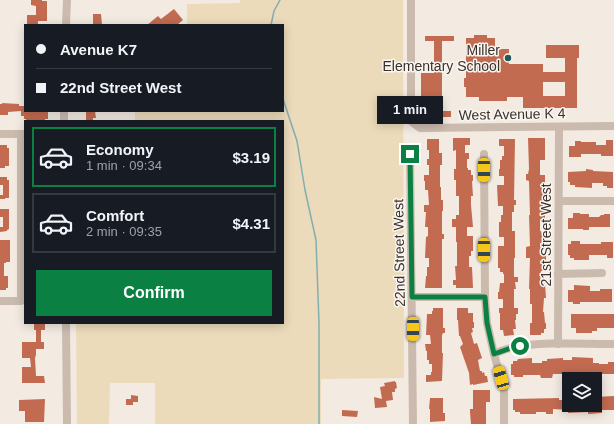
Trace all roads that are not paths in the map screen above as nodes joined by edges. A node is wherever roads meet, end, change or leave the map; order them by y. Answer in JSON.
{"nodes":[{"id":1,"x":66,"y":0,"type":"edge"},
{"id":2,"x":411,"y":0,"type":"edge"},
{"id":3,"x":66,"y":24,"type":"edge"},
{"id":4,"x":559,"y":126,"type":"junction"},
{"id":5,"x":614,"y":126,"type":"edge"},
{"id":6,"x":0,"y":134,"type":"edge"},
{"id":7,"x":23,"y":134,"type":"edge"},
{"id":8,"x":410,"y":154,"type":"dead end"},
{"id":9,"x":484,"y":154,"type":"dead end"},
{"id":10,"x":559,"y":201,"type":"junction"},
{"id":11,"x":614,"y":201,"type":"edge"},
{"id":12,"x":602,"y":273,"type":"dead end"},
{"id":13,"x":558,"y":274,"type":"junction"},
{"id":14,"x":412,"y":297,"type":"junction"},
{"id":15,"x":485,"y":297,"type":"junction"},
{"id":16,"x":0,"y":301,"type":"edge"},
{"id":17,"x":66,"y":324,"type":"edge"},
{"id":18,"x":558,"y":344,"type":"junction"},
{"id":19,"x":614,"y":344,"type":"edge"},
{"id":20,"x":494,"y":354,"type":"junction"},
{"id":21,"x":67,"y":424,"type":"edge"},
{"id":22,"x":413,"y":424,"type":"edge"},
{"id":23,"x":504,"y":424,"type":"edge"}],
"edges":[{"from":1,"to":3,"type":"street"},
{"from":2,"to":4,"type":"street","name":"West Avenue K 4"},
{"from":4,"to":5,"type":"street","name":"West Avenue K 4"},
{"from":4,"to":10,"type":"street","name":"21st Street West"},
{"from":6,"to":7,"type":"street"},
{"from":7,"to":16,"type":"street"},
{"from":8,"to":14,"type":"street","name":"22nd Street West"},
{"from":9,"to":15,"type":"street"},
{"from":10,"to":11,"type":"street"},
{"from":10,"to":13,"type":"street","name":"21st Street West"},
{"from":12,"to":13,"type":"street"},
{"from":13,"to":18,"type":"street","name":"21st Street West"},
{"from":14,"to":15,"type":"street"},
{"from":14,"to":22,"type":"street","name":"22nd Street West"},
{"from":15,"to":20,"type":"street"},
{"from":17,"to":21,"type":"street"},
{"from":18,"to":19,"type":"street"},
{"from":18,"to":20,"type":"street"},
{"from":20,"to":23,"type":"street"}]}
